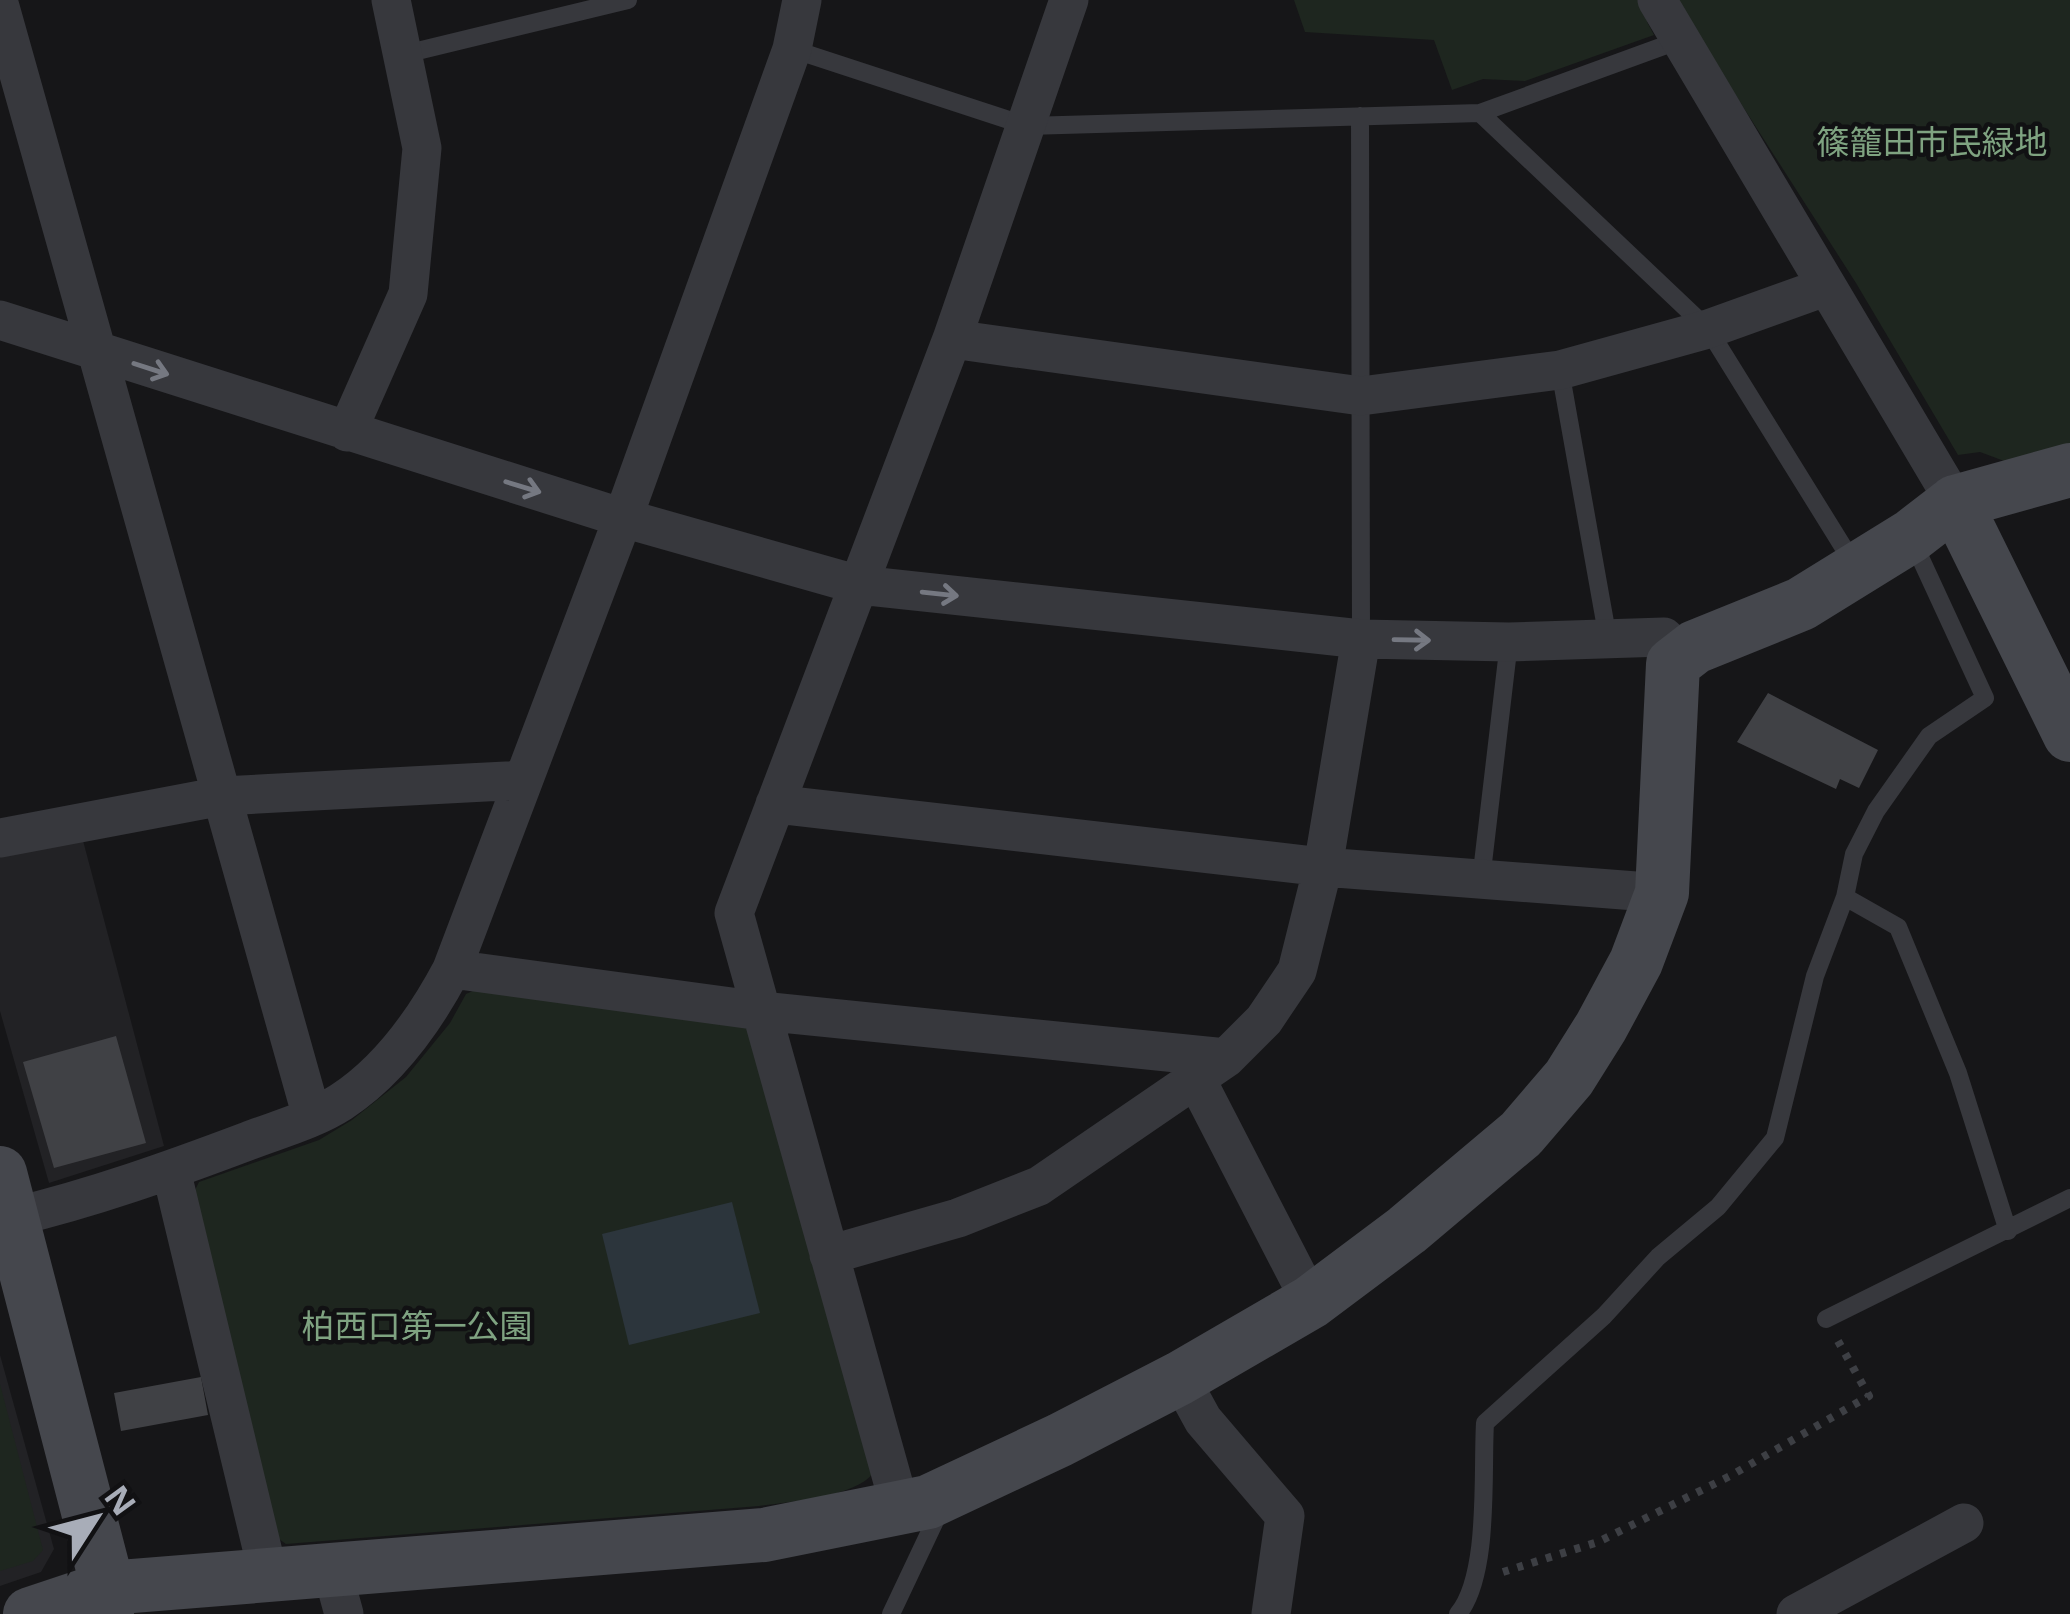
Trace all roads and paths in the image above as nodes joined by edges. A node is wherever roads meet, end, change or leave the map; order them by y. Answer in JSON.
{"nodes":[{"id":1,"x":391,"y":0,"type":"edge"},
{"id":2,"x":628,"y":0,"type":"edge"},
{"id":3,"x":802,"y":0,"type":"edge"},
{"id":4,"x":1069,"y":0,"type":"edge"},
{"id":5,"x":1658,"y":0,"type":"edge"},
{"id":6,"x":0,"y":7,"type":"edge"},
{"id":7,"x":1680,"y":40,"type":"junction"},
{"id":8,"x":792,"y":49,"type":"junction"},
{"id":9,"x":404,"y":54,"type":"junction"},
{"id":10,"x":1480,"y":112,"type":"junction"},
{"id":11,"x":1360,"y":116,"type":"junction"},
{"id":12,"x":1028,"y":126,"type":"junction"},
{"id":13,"x":1825,"y":287,"type":"junction"},
{"id":14,"x":0,"y":320,"type":"edge"},
{"id":15,"x":1708,"y":329,"type":"junction"},
{"id":16,"x":952,"y":339,"type":"junction"},
{"id":17,"x":96,"y":351,"type":"junction"},
{"id":18,"x":1560,"y":370,"type":"junction"},
{"id":19,"x":1361,"y":396,"type":"junction"},
{"id":20,"x":347,"y":432,"type":"junction"},
{"id":21,"x":2070,"y":470,"type":"edge"},
{"id":22,"x":1955,"y":502,"type":"junction"},
{"id":23,"x":623,"y":518,"type":"junction"},
{"id":24,"x":1911,"y":536,"type":"junction"},
{"id":25,"x":1858,"y":570,"type":"junction"},
{"id":26,"x":859,"y":585,"type":"junction"},
{"id":27,"x":1608,"y":638,"type":"junction"},
{"id":28,"x":1360,"y":640,"type":"junction"},
{"id":29,"x":1509,"y":641,"type":"junction"},
{"id":30,"x":1683,"y":654,"type":"junction"},
{"id":31,"x":2070,"y":735,"type":"edge"},
{"id":32,"x":523,"y":780,"type":"junction"},
{"id":33,"x":222,"y":796,"type":"junction"},
{"id":34,"x":776,"y":804,"type":"junction"},
{"id":35,"x":0,"y":838,"type":"edge"},
{"id":36,"x":1323,"y":867,"type":"junction"},
{"id":37,"x":1481,"y":880,"type":"junction"},
{"id":38,"x":1661,"y":893,"type":"junction"},
{"id":39,"x":1845,"y":897,"type":"junction"},
{"id":40,"x":452,"y":969,"type":"junction"},
{"id":41,"x":761,"y":1011,"type":"junction"},
{"id":42,"x":1211,"y":1069,"type":"junction"},
{"id":43,"x":312,"y":1117,"type":"junction"},
{"id":44,"x":171,"y":1170,"type":"junction"},
{"id":45,"x":2070,"y":1198,"type":"edge"},
{"id":46,"x":4,"y":1204,"type":"edge"},
{"id":47,"x":2008,"y":1231,"type":"junction"},
{"id":48,"x":830,"y":1255,"type":"junction"},
{"id":49,"x":1311,"y":1302,"type":"junction"},
{"id":50,"x":1826,"y":1319,"type":"joint"},
{"id":51,"x":1180,"y":1378,"type":"junction"},
{"id":52,"x":914,"y":1505,"type":"junction"},
{"id":53,"x":1964,"y":1522,"type":"dead end"},
{"id":54,"x":1500,"y":1573,"type":"dead end"},
{"id":55,"x":268,"y":1574,"type":"junction"},
{"id":56,"x":338,"y":1592,"type":"edge"},
{"id":57,"x":108,"y":1601,"type":"edge"},
{"id":58,"x":30,"y":1614,"type":"edge"},
{"id":59,"x":891,"y":1614,"type":"edge"},
{"id":60,"x":1271,"y":1614,"type":"edge"},
{"id":61,"x":1458,"y":1614,"type":"edge"},
{"id":62,"x":1796,"y":1614,"type":"edge"}],
"edges":[{"from":1,"to":9,"type":"street"},
{"from":2,"to":9,"type":"lane"},
{"from":3,"to":8,"type":"street"},
{"from":4,"to":12,"type":"street"},
{"from":5,"to":7,"type":"street"},
{"from":6,"to":17,"type":"street"},
{"from":7,"to":10,"type":"lane"},
{"from":7,"to":13,"type":"street"},
{"from":8,"to":12,"type":"lane"},
{"from":8,"to":23,"type":"street"},
{"from":9,"to":20,"type":"street"},
{"from":10,"to":11,"type":"lane"},
{"from":10,"to":15,"type":"lane"},
{"from":11,"to":12,"type":"lane"},
{"from":11,"to":19,"type":"lane"},
{"from":12,"to":16,"type":"street"},
{"from":13,"to":15,"type":"street"},
{"from":13,"to":22,"type":"street"},
{"from":14,"to":17,"type":"street"},
{"from":15,"to":18,"type":"street"},
{"from":15,"to":25,"type":"lane"},
{"from":16,"to":19,"type":"street"},
{"from":16,"to":26,"type":"street"},
{"from":17,"to":20,"type":"street","one_way":true},
{"from":17,"to":33,"type":"street"},
{"from":18,"to":19,"type":"street"},
{"from":18,"to":27,"type":"lane"},
{"from":19,"to":28,"type":"lane"},
{"from":20,"to":23,"type":"street","one_way":true},
{"from":21,"to":22,"type":"street"},
{"from":22,"to":24,"type":"street"},
{"from":22,"to":31,"type":"street"},
{"from":23,"to":26,"type":"street"},
{"from":23,"to":32,"type":"street"},
{"from":24,"to":25,"type":"street"},
{"from":24,"to":39,"type":"lane"},
{"from":25,"to":30,"type":"street"},
{"from":26,"to":28,"type":"street","one_way":true},
{"from":26,"to":34,"type":"street"},
{"from":27,"to":29,"type":"street"},
{"from":27,"to":30,"type":"street"},
{"from":28,"to":29,"type":"street","one_way":true},
{"from":28,"to":36,"type":"street"},
{"from":29,"to":37,"type":"lane"},
{"from":30,"to":38,"type":"street"},
{"from":32,"to":33,"type":"street"},
{"from":32,"to":40,"type":"street"},
{"from":33,"to":35,"type":"street"},
{"from":33,"to":43,"type":"street"},
{"from":34,"to":36,"type":"street"},
{"from":34,"to":41,"type":"street"},
{"from":36,"to":37,"type":"street"},
{"from":36,"to":42,"type":"street"},
{"from":37,"to":38,"type":"street"},
{"from":38,"to":49,"type":"street"},
{"from":39,"to":47,"type":"lane"},
{"from":39,"to":61,"type":"lane"},
{"from":40,"to":41,"type":"street"},
{"from":40,"to":43,"type":"street"},
{"from":41,"to":42,"type":"street"},
{"from":41,"to":48,"type":"street"},
{"from":42,"to":48,"type":"street"},
{"from":42,"to":49,"type":"street"},
{"from":43,"to":44,"type":"street"},
{"from":44,"to":46,"type":"street"},
{"from":44,"to":55,"type":"street"},
{"from":45,"to":47,"type":"lane"},
{"from":46,"to":57,"type":"street"},
{"from":47,"to":50,"type":"lane"},
{"from":48,"to":52,"type":"street"},
{"from":49,"to":51,"type":"street"},
{"from":50,"to":54,"type":"path"},
{"from":51,"to":52,"type":"street"},
{"from":51,"to":60,"type":"street"},
{"from":52,"to":56,"type":"street"},
{"from":52,"to":59,"type":"lane"},
{"from":53,"to":62,"type":"street"},
{"from":55,"to":56,"type":"street"},
{"from":55,"to":57,"type":"street"},
{"from":57,"to":58,"type":"street"}]}
